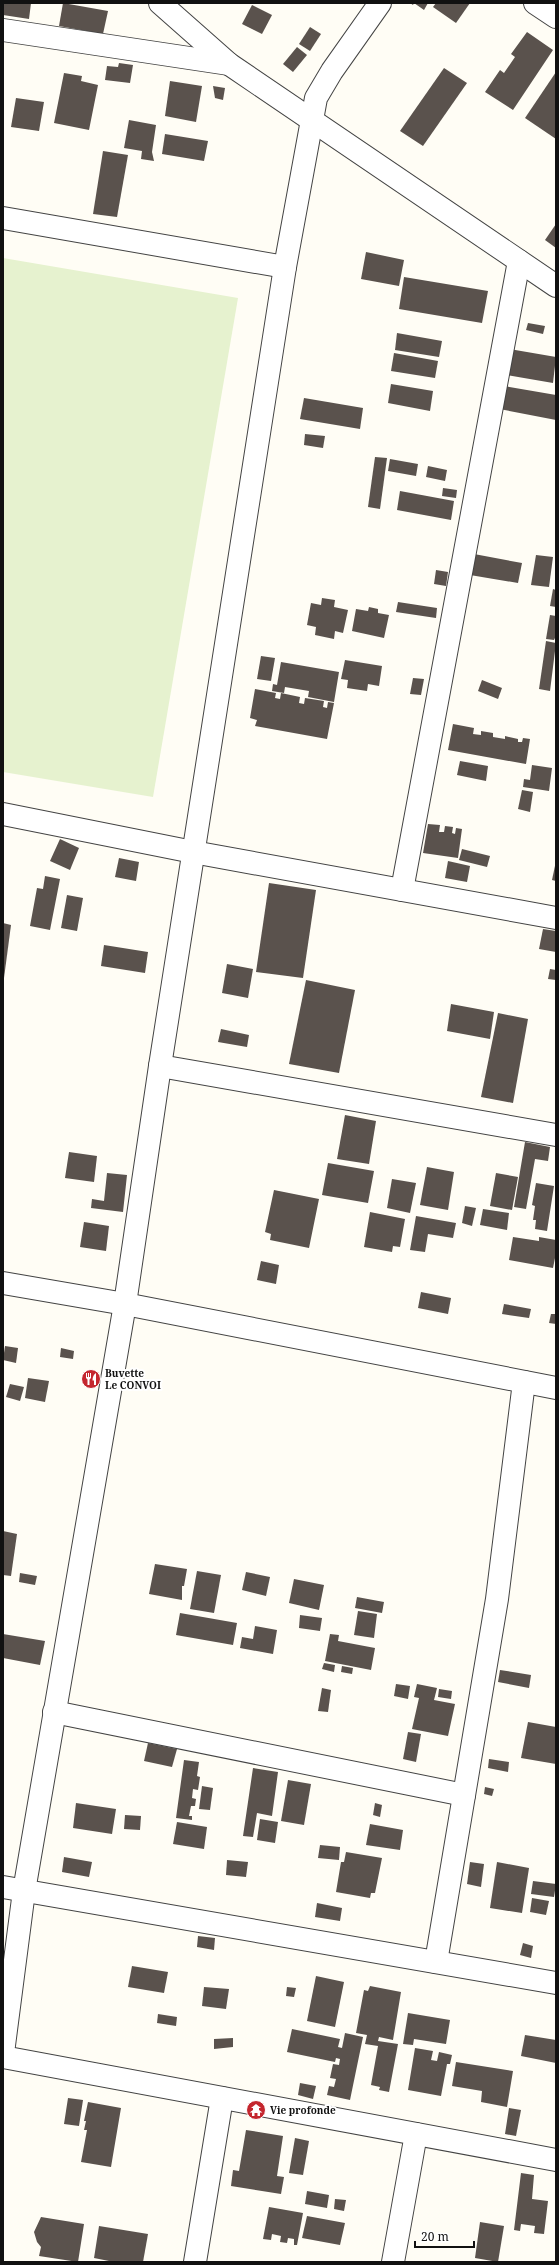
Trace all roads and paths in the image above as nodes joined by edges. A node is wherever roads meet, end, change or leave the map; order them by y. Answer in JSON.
{"nodes":[{"id":1,"x":160,"y":3,"type":"edge"},
{"id":2,"x":380,"y":3,"type":"edge"},
{"id":3,"x":535,"y":3,"type":"edge"},
{"id":4,"x":556,"y":17,"type":"edge"},
{"id":5,"x":3,"y":30,"type":"edge"},
{"id":6,"x":229,"y":64,"type":"junction"},
{"id":7,"x":312,"y":120,"type":"junction"},
{"id":8,"x":3,"y":218,"type":"edge"},
{"id":9,"x":520,"y":261,"type":"junction"},
{"id":10,"x":285,"y":267,"type":"junction"},
{"id":11,"x":556,"y":286,"type":"edge"},
{"id":12,"x":3,"y":814,"type":"edge"},
{"id":13,"x":193,"y":852,"type":"junction"},
{"id":14,"x":402,"y":890,"type":"junction"},
{"id":15,"x":556,"y":918,"type":"edge"},
{"id":16,"x":160,"y":1066,"type":"junction"},
{"id":17,"x":556,"y":1135,"type":"edge"},
{"id":18,"x":3,"y":1283,"type":"edge"},
{"id":19,"x":125,"y":1304,"type":"junction"},
{"id":20,"x":524,"y":1382,"type":"junction"},
{"id":21,"x":556,"y":1388,"type":"edge"},
{"id":22,"x":54,"y":1712,"type":"junction"},
{"id":23,"x":464,"y":1795,"type":"junction"},
{"id":24,"x":3,"y":1887,"type":"edge"},
{"id":25,"x":24,"y":1891,"type":"junction"},
{"id":26,"x":436,"y":1962,"type":"junction"},
{"id":27,"x":556,"y":1983,"type":"edge"},
{"id":28,"x":3,"y":2053,"type":"edge"},
{"id":29,"x":3,"y":2058,"type":"edge"},
{"id":30,"x":222,"y":2098,"type":"junction"},
{"id":31,"x":416,"y":2134,"type":"junction"},
{"id":32,"x":556,"y":2160,"type":"edge"},
{"id":33,"x":196,"y":2262,"type":"edge"},
{"id":34,"x":393,"y":2262,"type":"edge"}],
"edges":[{"from":1,"to":6,"type":"street"},
{"from":2,"to":7,"type":"street"},
{"from":3,"to":4,"type":"street"},
{"from":5,"to":6,"type":"street"},
{"from":6,"to":7,"type":"street"},
{"from":7,"to":9,"type":"street"},
{"from":7,"to":10,"type":"street"},
{"from":8,"to":10,"type":"street"},
{"from":9,"to":11,"type":"street"},
{"from":9,"to":14,"type":"street"},
{"from":10,"to":13,"type":"street"},
{"from":12,"to":13,"type":"street"},
{"from":13,"to":14,"type":"street"},
{"from":13,"to":16,"type":"street"},
{"from":14,"to":15,"type":"street"},
{"from":16,"to":17,"type":"street"},
{"from":16,"to":19,"type":"street"},
{"from":18,"to":19,"type":"street"},
{"from":19,"to":20,"type":"street"},
{"from":19,"to":22,"type":"street"},
{"from":20,"to":21,"type":"street"},
{"from":20,"to":23,"type":"street"},
{"from":22,"to":23,"type":"street"},
{"from":22,"to":25,"type":"street"},
{"from":23,"to":26,"type":"street"},
{"from":24,"to":25,"type":"street"},
{"from":25,"to":26,"type":"street"},
{"from":25,"to":28,"type":"street"},
{"from":26,"to":27,"type":"street"},
{"from":29,"to":30,"type":"street"},
{"from":30,"to":31,"type":"street"},
{"from":30,"to":33,"type":"street"},
{"from":31,"to":32,"type":"street"},
{"from":31,"to":34,"type":"street"}]}
